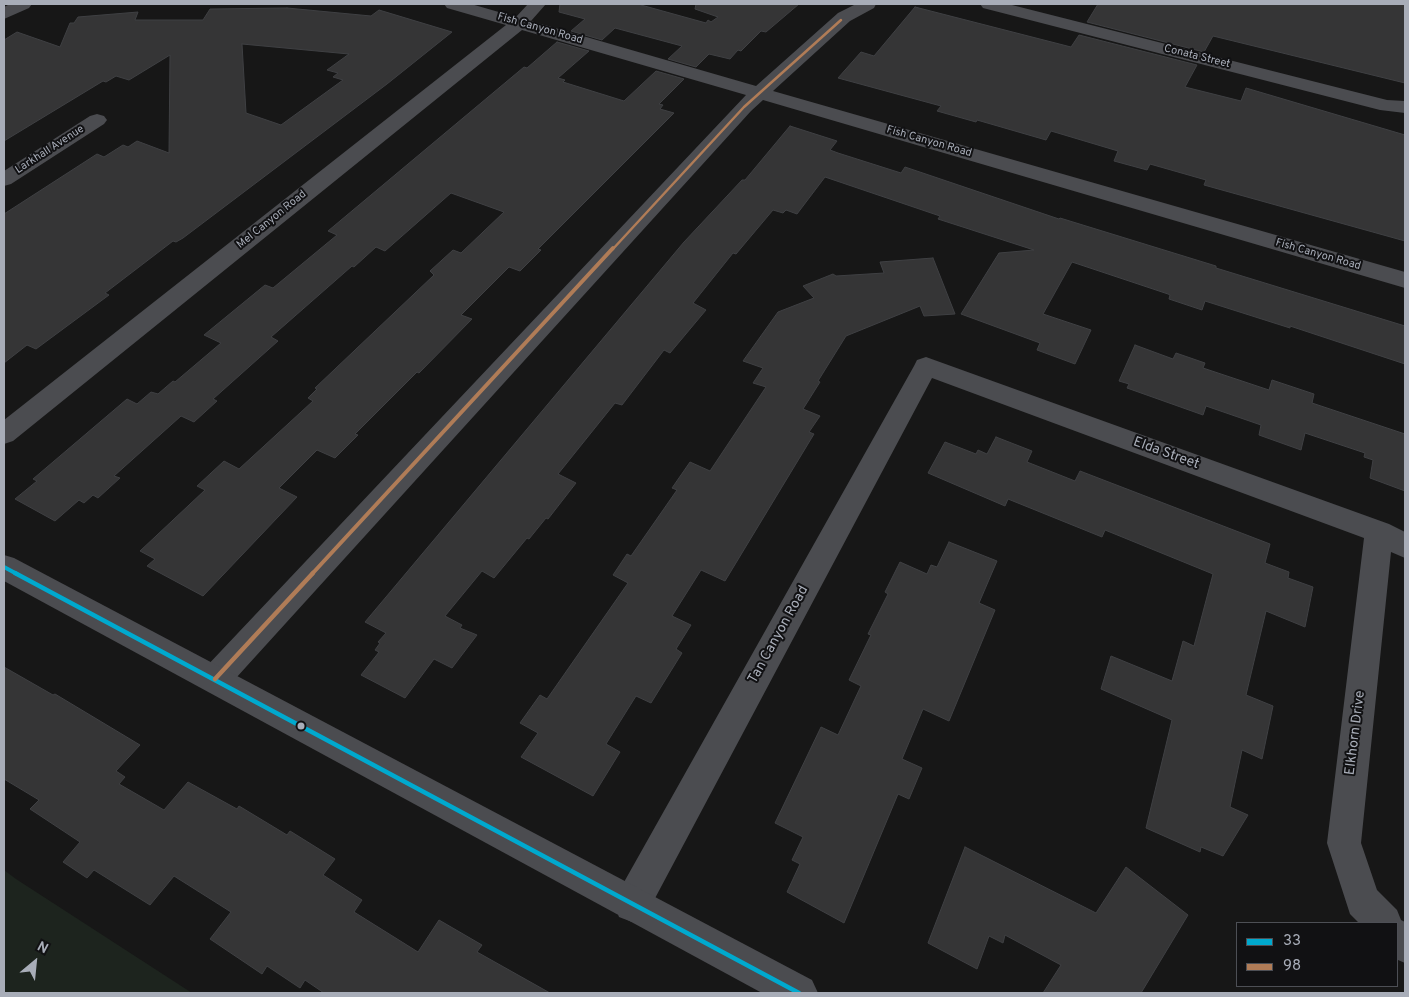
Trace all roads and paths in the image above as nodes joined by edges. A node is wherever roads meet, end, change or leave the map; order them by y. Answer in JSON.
{"nodes":[{"id":1,"x":23,"y":4,"type":"edge"},
{"id":2,"x":453,"y":4,"type":"edge"},
{"id":3,"x":538,"y":4,"type":"edge"},
{"id":4,"x":868,"y":4,"type":"edge"},
{"id":5,"x":989,"y":4,"type":"edge"},
{"id":6,"x":4,"y":14,"type":"edge"},
{"id":7,"x":519,"y":23,"type":"junction"},
{"id":8,"x":760,"y":94,"type":"junction"},
{"id":9,"x":1405,"y":108,"type":"edge"},
{"id":10,"x":97,"y":120,"type":"dead end"},
{"id":11,"x":4,"y":180,"type":"edge"},
{"id":12,"x":1405,"y":280,"type":"edge"},
{"id":13,"x":926,"y":366,"type":"joint"},
{"id":14,"x":4,"y":434,"type":"edge"},
{"id":15,"x":1392,"y":539,"type":"edge"},
{"id":16,"x":4,"y":567,"type":"edge"},
{"id":17,"x":215,"y":679,"type":"junction"},
{"id":18,"x":632,"y":904,"type":"junction"},
{"id":19,"x":1383,"y":922,"type":"edge"},
{"id":20,"x":799,"y":993,"type":"edge"}],
"edges":[{"from":1,"to":6,"type":"street"},
{"from":2,"to":7,"type":"street","name":"Fish Canyon Road"},
{"from":3,"to":7,"type":"street","name":"Mel Canyon Road"},
{"from":4,"to":8,"type":"street"},
{"from":5,"to":9,"type":"street","name":"Conata Street"},
{"from":7,"to":8,"type":"street","name":"Fish Canyon Road"},
{"from":7,"to":14,"type":"street","name":"Mel Canyon Road"},
{"from":8,"to":12,"type":"street","name":"Fish Canyon Road"},
{"from":8,"to":17,"type":"street"},
{"from":10,"to":11,"type":"street","name":"Larkhall Avenue"},
{"from":13,"to":15,"type":"street","name":"Elda Street"},
{"from":13,"to":18,"type":"street","name":"Tan Canyon Road"},
{"from":15,"to":19,"type":"street","name":"Elkhorn Drive"},
{"from":16,"to":17,"type":"street"},
{"from":17,"to":18,"type":"street"},
{"from":18,"to":20,"type":"street"}]}
